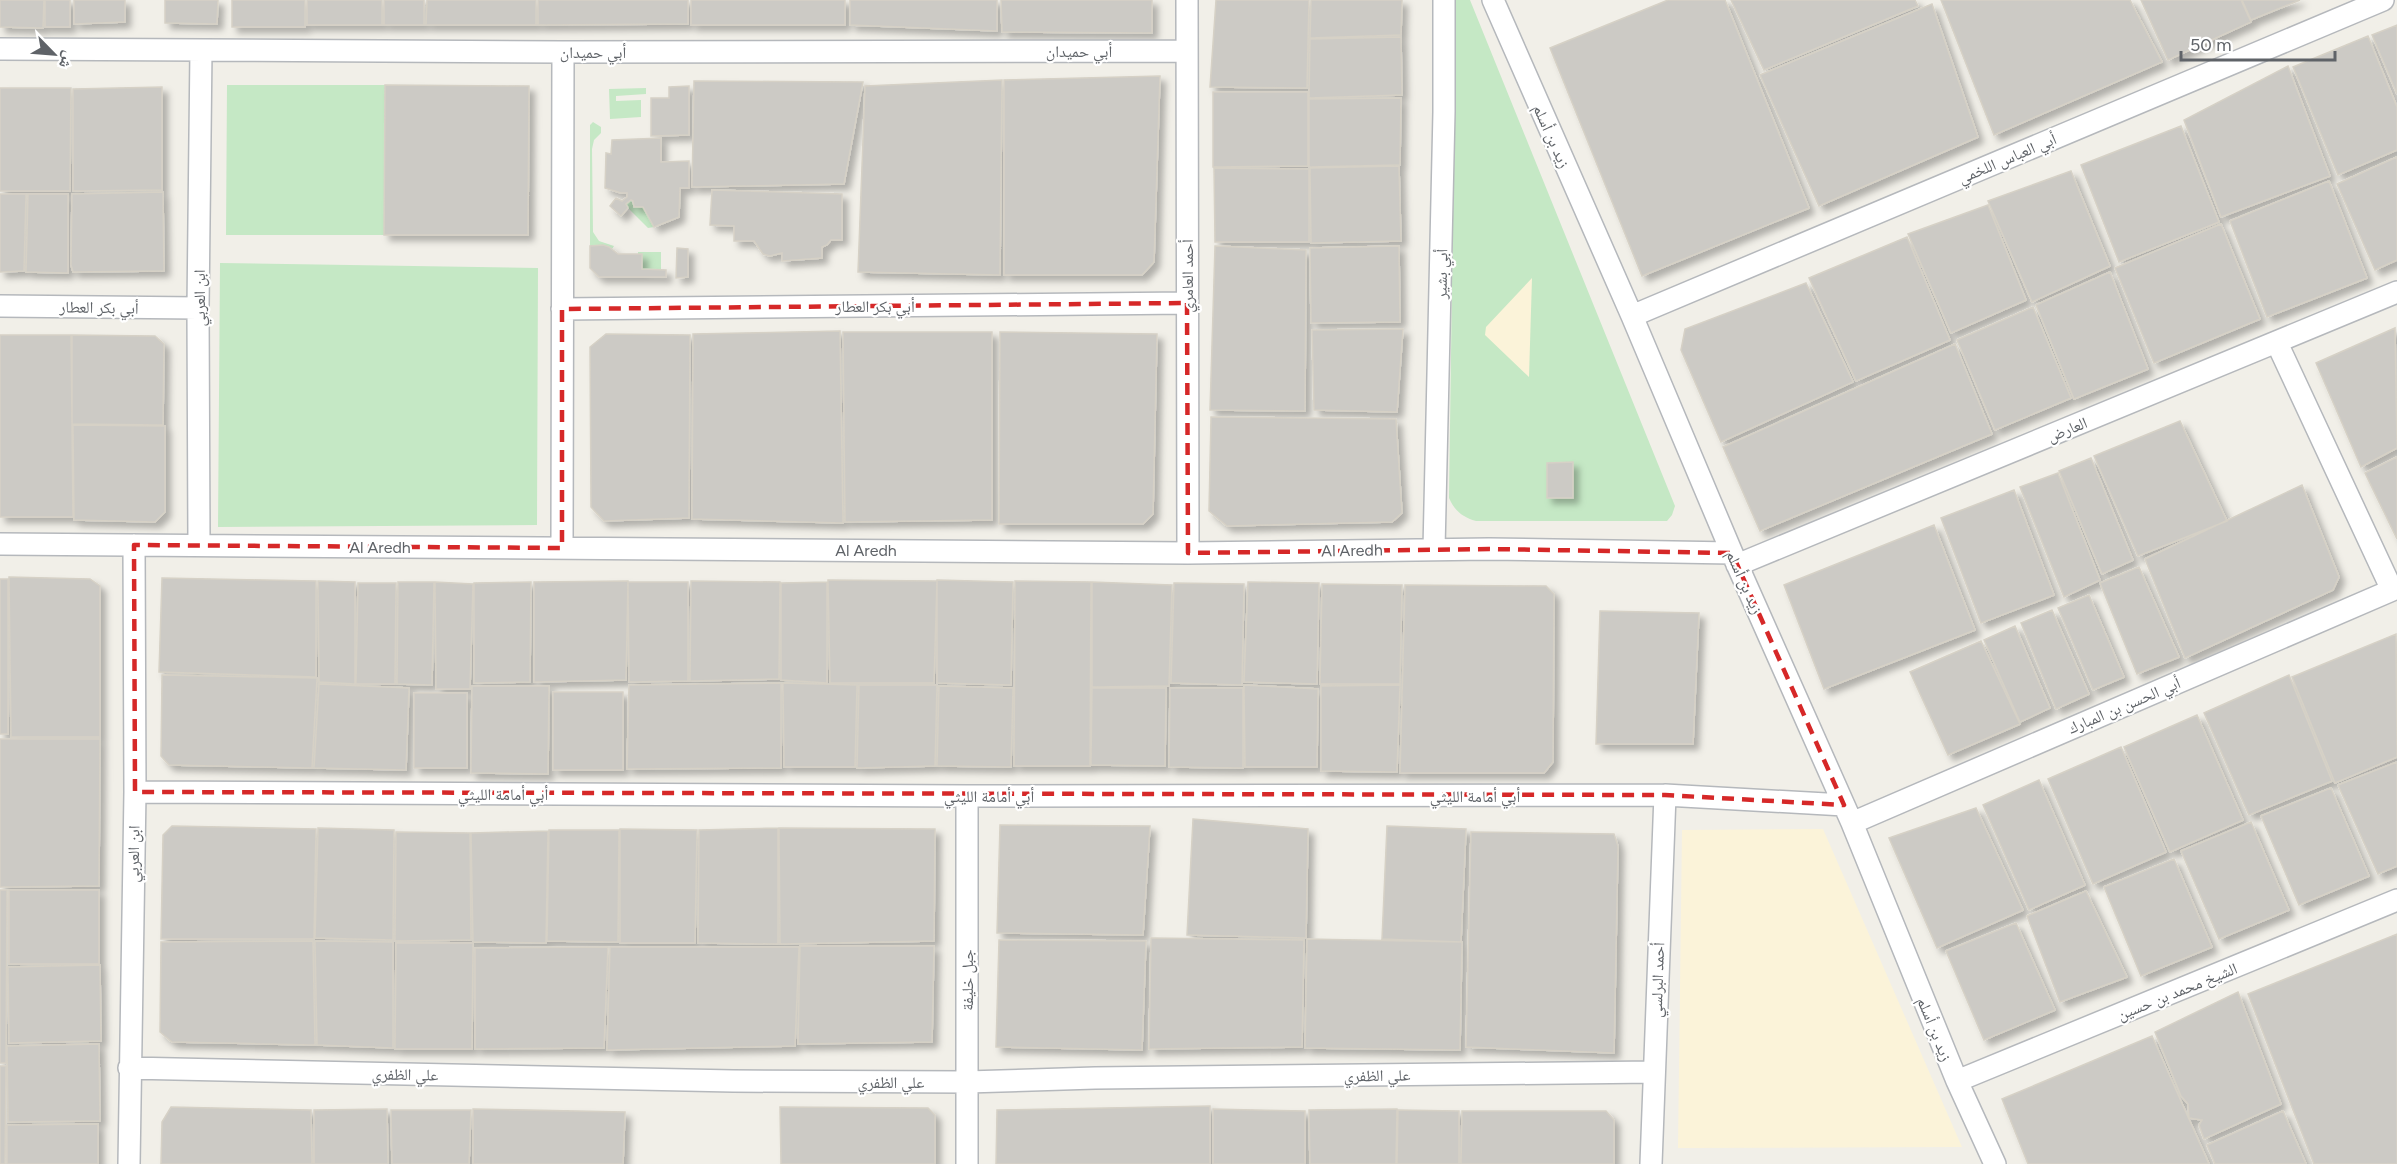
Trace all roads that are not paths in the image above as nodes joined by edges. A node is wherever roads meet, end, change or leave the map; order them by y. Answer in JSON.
{"nodes":[{"id":1,"x":1187,"y":0,"type":"edge"},
{"id":2,"x":1444,"y":0,"type":"edge"},
{"id":3,"x":1492,"y":0,"type":"edge"},
{"id":4,"x":2383,"y":0,"type":"edge"},
{"id":5,"x":0,"y":48,"type":"edge"},
{"id":6,"x":201,"y":50,"type":"junction"},
{"id":7,"x":1187,"y":51,"type":"junction"},
{"id":8,"x":563,"y":52,"type":"junction"},
{"id":9,"x":2397,"y":292,"type":"edge"},
{"id":10,"x":1187,"y":303,"type":"junction"},
{"id":11,"x":0,"y":306,"type":"edge"},
{"id":12,"x":198,"y":308,"type":"junction"},
{"id":13,"x":562,"y":309,"type":"junction"},
{"id":14,"x":1632,"y":316,"type":"junction"},
{"id":15,"x":2277,"y":343,"type":"junction"},
{"id":16,"x":0,"y":544,"type":"edge"},
{"id":17,"x":134,"y":545,"type":"junction"},
{"id":18,"x":200,"y":545,"type":"junction"},
{"id":19,"x":562,"y":548,"type":"junction"},
{"id":20,"x":1434,"y":549,"type":"junction"},
{"id":21,"x":1188,"y":553,"type":"junction"},
{"id":22,"x":1735,"y":559,"type":"junction"},
{"id":23,"x":2395,"y":589,"type":"edge"},
{"id":24,"x":135,"y":792,"type":"junction"},
{"id":25,"x":1665,"y":795,"type":"junction"},
{"id":26,"x":968,"y":796,"type":"junction"},
{"id":27,"x":1848,"y":814,"type":"junction"},
{"id":28,"x":2397,"y":900,"type":"edge"},
{"id":29,"x":129,"y":1068,"type":"junction"},
{"id":30,"x":1654,"y":1072,"type":"junction"},
{"id":31,"x":968,"y":1082,"type":"junction"},
{"id":32,"x":1957,"y":1082,"type":"junction"},
{"id":33,"x":129,"y":1164,"type":"edge"},
{"id":34,"x":967,"y":1164,"type":"edge"},
{"id":35,"x":1651,"y":1164,"type":"edge"},
{"id":36,"x":1995,"y":1164,"type":"edge"}],
"edges":[{"from":1,"to":7,"type":"street","name":"أحمد العامري"},
{"from":2,"to":20,"type":"street","name":"أبي بشير"},
{"from":3,"to":14,"type":"street","name":"زيد بن أسلم"},
{"from":4,"to":14,"type":"street","name":"أبي العباس اللخمي"},
{"from":5,"to":6,"type":"street","name":"أبي حميدان"},
{"from":6,"to":8,"type":"street","name":"أبي حميدان"},
{"from":6,"to":12,"type":"street","name":"ابن العربي"},
{"from":7,"to":8,"type":"street","name":"أبي حميدان"},
{"from":7,"to":10,"type":"street","name":"أحمد العامري"},
{"from":8,"to":13,"type":"street"},
{"from":9,"to":15,"type":"street","name":"العارض"},
{"from":10,"to":13,"type":"street","name":"أبي بكر العطار"},
{"from":10,"to":21,"type":"street","name":"أحمد العامري"},
{"from":11,"to":12,"type":"street","name":"أبي بكر العطار"},
{"from":12,"to":18,"type":"street","name":"ابن العربي"},
{"from":13,"to":19,"type":"street"},
{"from":14,"to":22,"type":"street","name":"زيد بن أسلم"},
{"from":15,"to":22,"type":"street","name":"العارض"},
{"from":15,"to":23,"type":"street"},
{"from":16,"to":17,"type":"street","name":"Al Aredh"},
{"from":17,"to":18,"type":"street","name":"Al Aredh"},
{"from":17,"to":24,"type":"street","name":"ابن العربي"},
{"from":18,"to":19,"type":"street","name":"Al Aredh"},
{"from":19,"to":21,"type":"street","name":"Al Aredh"},
{"from":20,"to":21,"type":"street","name":"Al Aredh"},
{"from":20,"to":22,"type":"street","name":"Al Aredh"},
{"from":22,"to":27,"type":"street","name":"زيد بن أسلم"},
{"from":23,"to":27,"type":"street","name":"أبي الحسن بن المبارك"},
{"from":24,"to":26,"type":"street","name":"أبي أمامة الليثي"},
{"from":24,"to":29,"type":"street","name":"ابن العربي"},
{"from":25,"to":26,"type":"street","name":"أبي أمامة الليثي"},
{"from":25,"to":27,"type":"street","name":"أبي أمامة الليثي"},
{"from":25,"to":30,"type":"street","name":"أحمد البرلسي"},
{"from":26,"to":31,"type":"street","name":"جبل خليفة"},
{"from":27,"to":32,"type":"street","name":"زيد بن أسلم"},
{"from":28,"to":32,"type":"street","name":"الشيخ محمد بن حسين"},
{"from":29,"to":31,"type":"street","name":"علي الظفري"},
{"from":29,"to":33,"type":"street","name":"ابن العربي"},
{"from":30,"to":31,"type":"street","name":"علي الظفري"},
{"from":30,"to":35,"type":"street","name":"أحمد البرلسي"},
{"from":31,"to":34,"type":"street","name":"جبل خليفة"},
{"from":32,"to":36,"type":"street","name":"زيد بن أسلم"}]}
